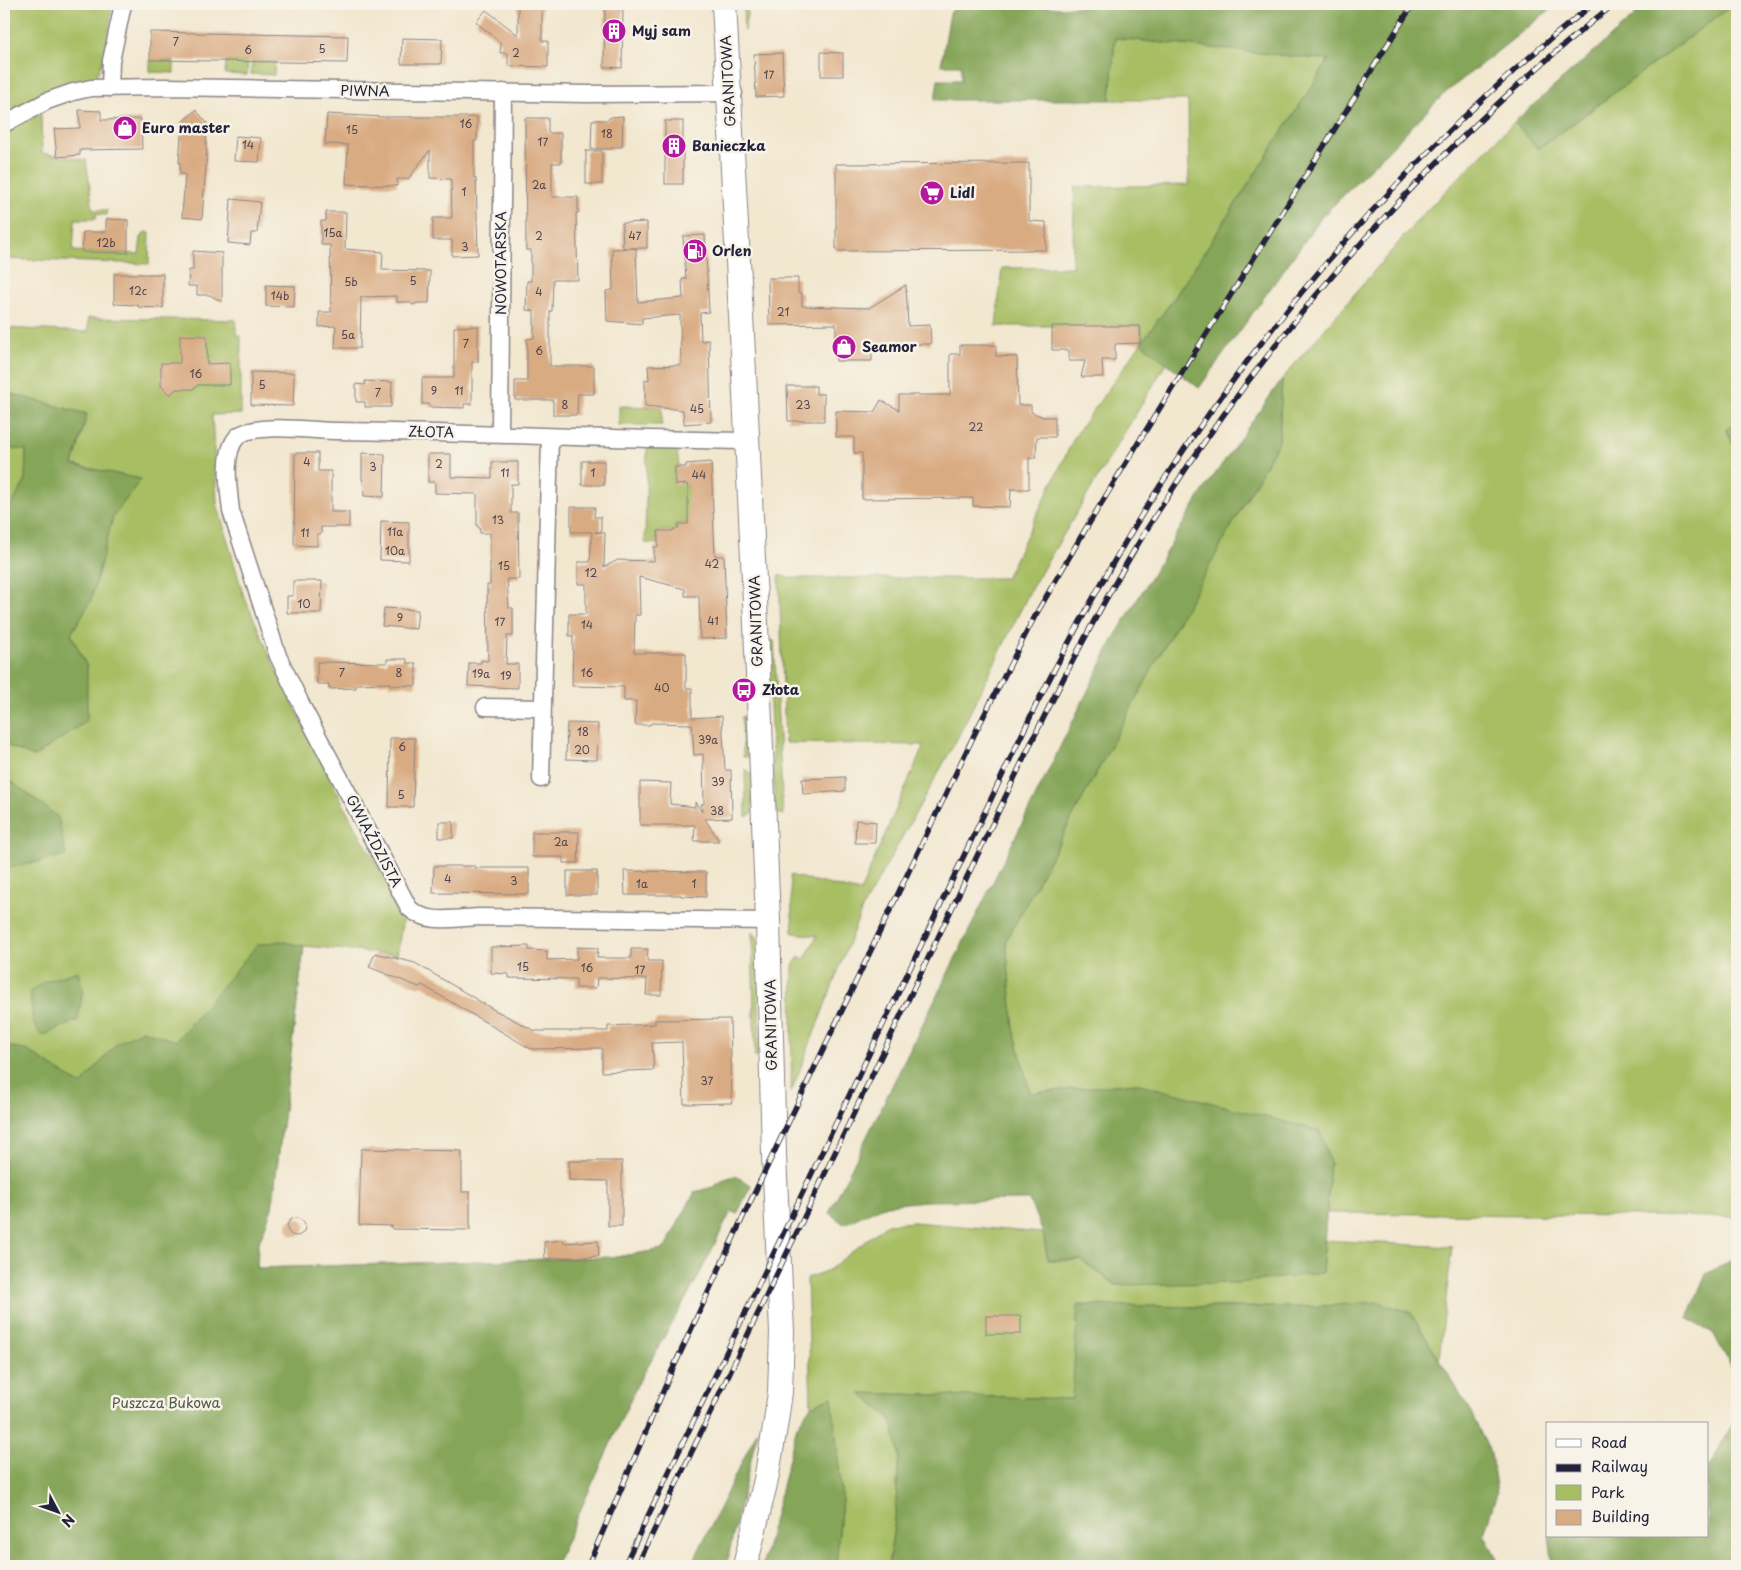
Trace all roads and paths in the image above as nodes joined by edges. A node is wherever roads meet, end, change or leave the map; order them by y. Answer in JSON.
{"nodes":[{"id":1,"x":123,"y":4,"type":"edge"},
{"id":2,"x":724,"y":4,"type":"edge"},
{"id":3,"x":110,"y":88,"type":"junction"},
{"id":4,"x":503,"y":92,"type":"junction"},
{"id":5,"x":731,"y":94,"type":"junction"},
{"id":6,"x":4,"y":124,"type":"edge"},
{"id":7,"x":500,"y":434,"type":"junction"},
{"id":8,"x":238,"y":436,"type":"joint"},
{"id":9,"x":550,"y":437,"type":"junction"},
{"id":10,"x":747,"y":441,"type":"junction"},
{"id":11,"x":485,"y":707,"type":"dead end"},
{"id":12,"x":542,"y":708,"type":"junction"},
{"id":13,"x":541,"y":779,"type":"dead end"},
{"id":14,"x":768,"y":921,"type":"junction"},
{"id":15,"x":745,"y":1566,"type":"edge"}],
"edges":[{"from":1,"to":3,"type":"street"},
{"from":2,"to":5,"type":"street","name":"GRANITOWA"},
{"from":3,"to":4,"type":"street","name":"PIWNA"},
{"from":3,"to":6,"type":"street","name":"PIWNA"},
{"from":4,"to":5,"type":"street","name":"PIWNA"},
{"from":4,"to":7,"type":"street","name":"NOWOTARSKA"},
{"from":5,"to":10,"type":"street","name":"GRANITOWA"},
{"from":7,"to":8,"type":"street","name":"ZŁOTA"},
{"from":7,"to":9,"type":"street","name":"ZŁOTA"},
{"from":8,"to":14,"type":"street","name":"GWIAŹDZISTA"},
{"from":9,"to":10,"type":"street","name":"ZŁOTA"},
{"from":9,"to":12,"type":"street"},
{"from":10,"to":14,"type":"street","name":"GRANITOWA"},
{"from":11,"to":12,"type":"street"},
{"from":12,"to":13,"type":"street"},
{"from":14,"to":15,"type":"street","name":"GRANITOWA"}]}
